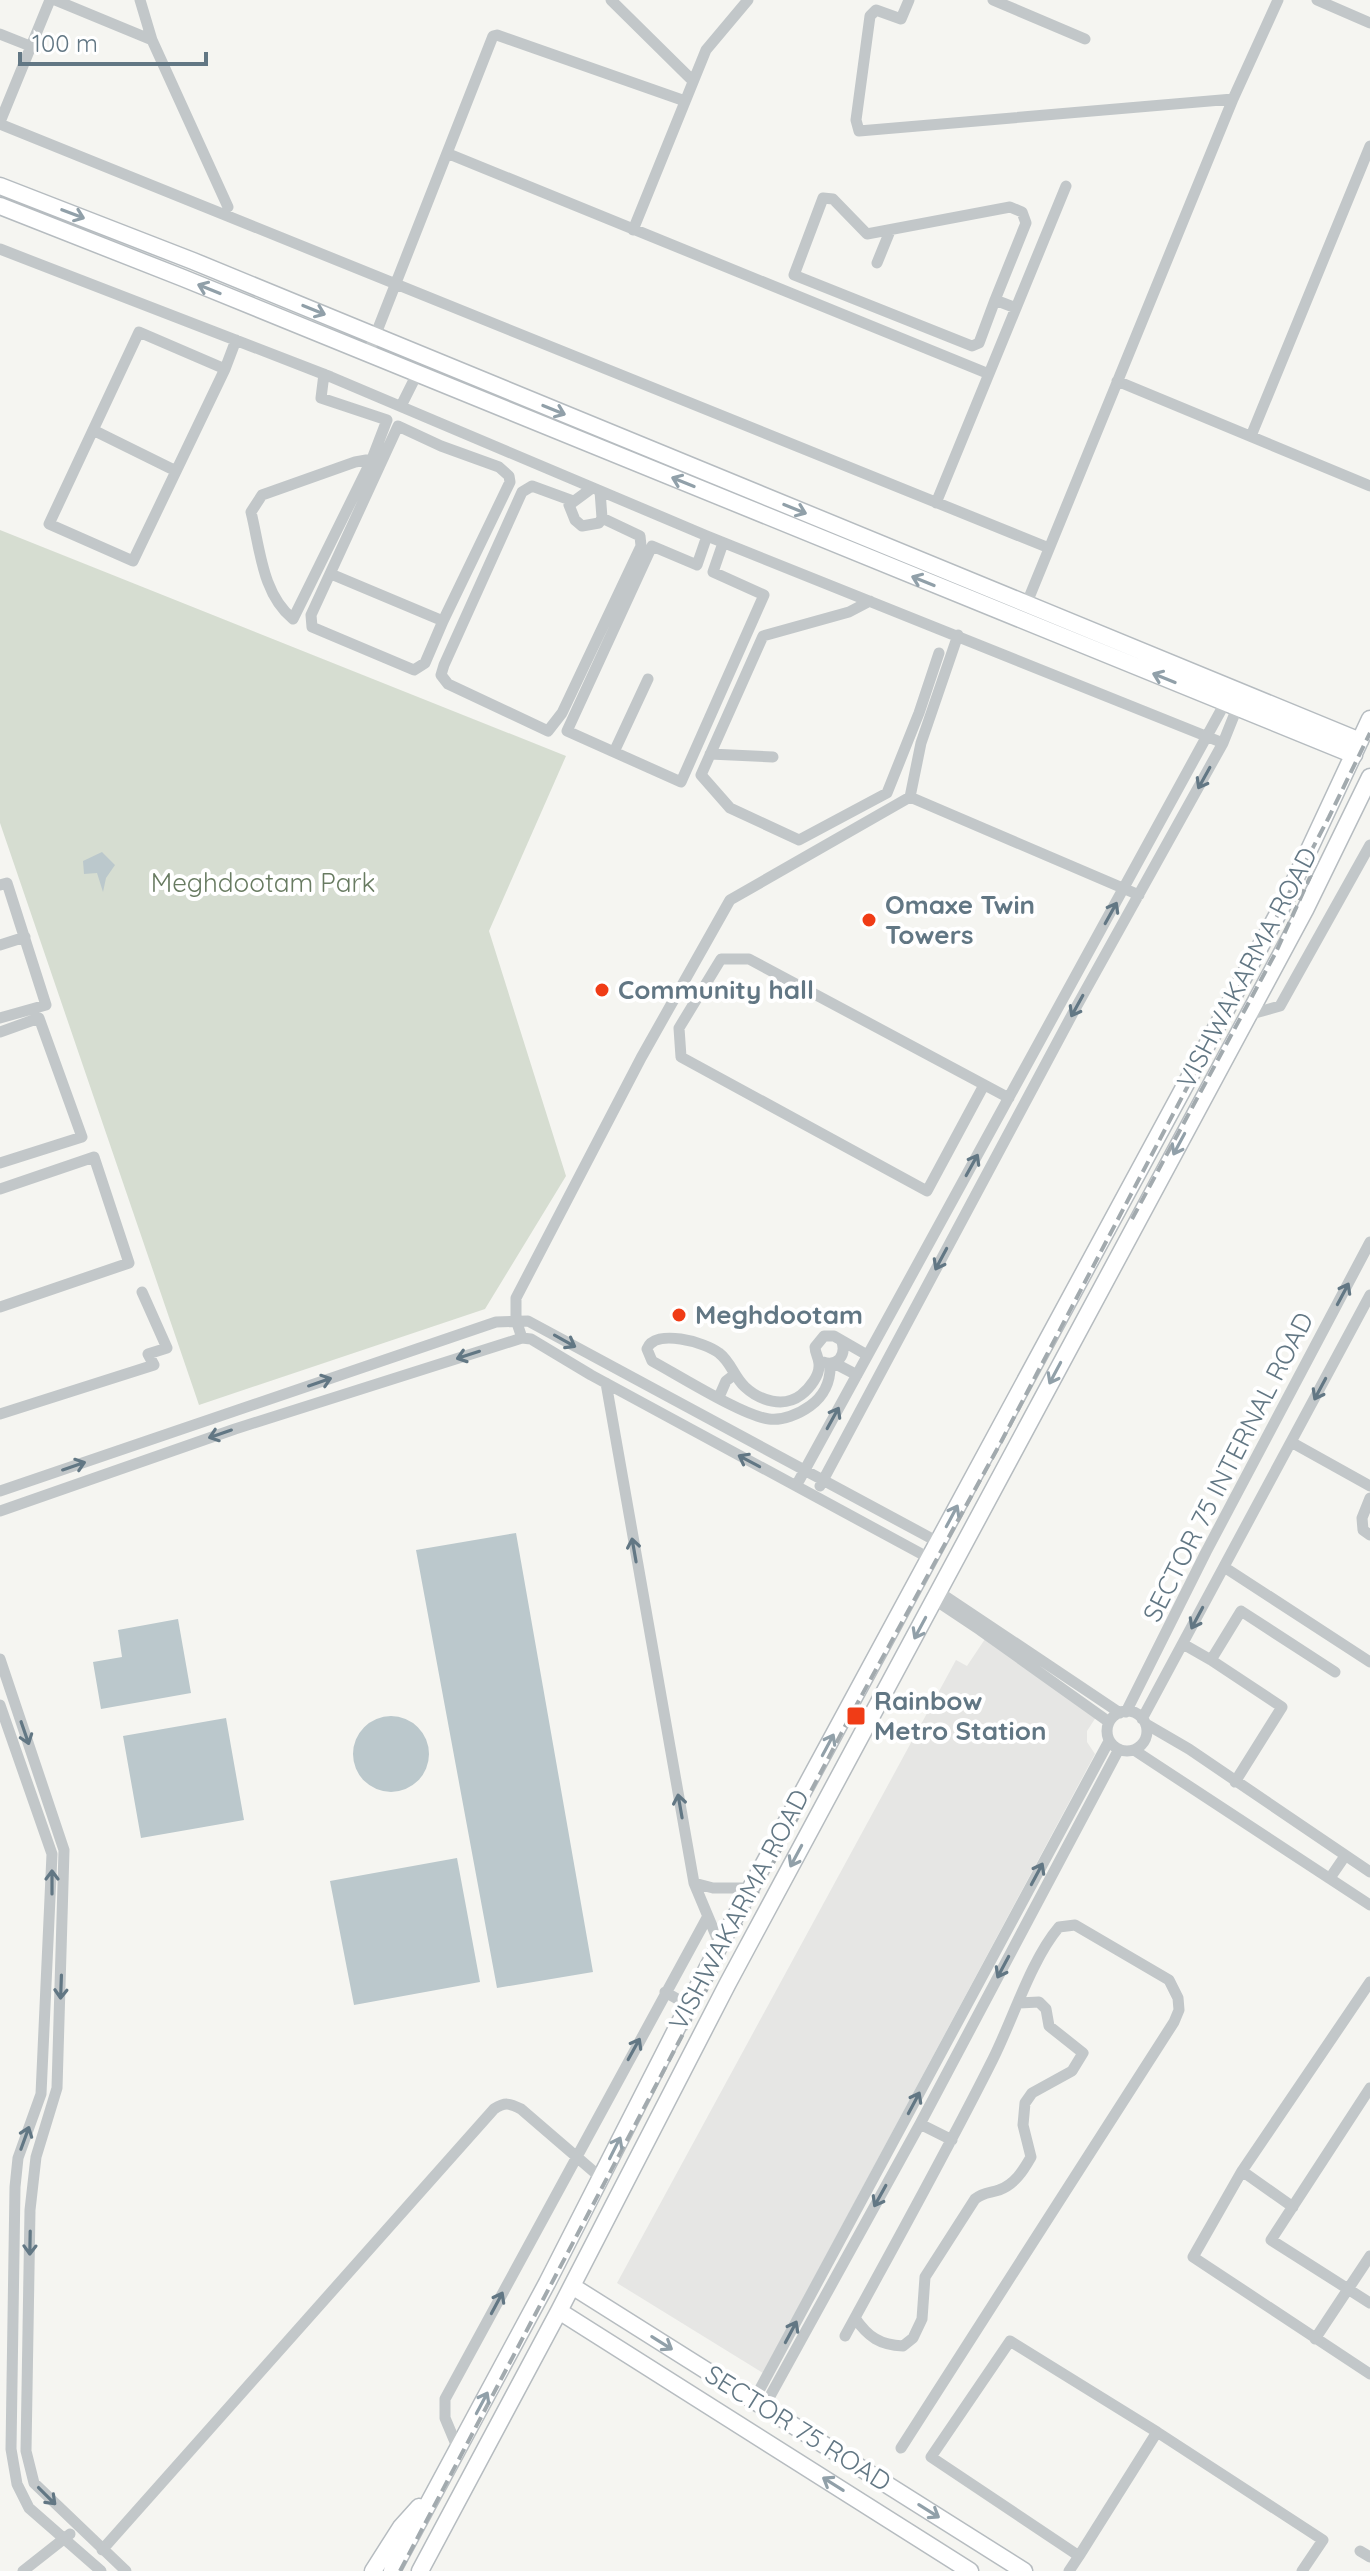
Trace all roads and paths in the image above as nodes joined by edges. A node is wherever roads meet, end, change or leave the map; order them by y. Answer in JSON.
{"nodes":[{"id":1,"x":53,"y":0,"type":"edge"},
{"id":2,"x":140,"y":0,"type":"edge"},
{"id":3,"x":611,"y":0,"type":"edge"},
{"id":4,"x":748,"y":0,"type":"edge"},
{"id":5,"x":909,"y":0,"type":"edge"},
{"id":6,"x":993,"y":0,"type":"edge"},
{"id":7,"x":1278,"y":0,"type":"edge"},
{"id":8,"x":1317,"y":0,"type":"edge"},
{"id":9,"x":1370,"y":23,"type":"edge"},
{"id":10,"x":0,"y":34,"type":"edge"},
{"id":11,"x":1085,"y":39,"type":"dead end"},
{"id":12,"x":152,"y":40,"type":"junction"},
{"id":13,"x":30,"y":46,"type":"junction"},
{"id":14,"x":693,"y":81,"type":"junction"},
{"id":15,"x":1233,"y":99,"type":"junction"},
{"id":16,"x":685,"y":101,"type":"junction"},
{"id":17,"x":0,"y":123,"type":"edge"},
{"id":18,"x":1370,"y":146,"type":"edge"},
{"id":19,"x":449,"y":154,"type":"junction"},
{"id":20,"x":0,"y":186,"type":"edge"},
{"id":21,"x":1066,"y":186,"type":"dead end"},
{"id":22,"x":0,"y":206,"type":"edge"},
{"id":23,"x":228,"y":207,"type":"dead end"},
{"id":24,"x":633,"y":230,"type":"junction"},
{"id":25,"x":890,"y":231,"type":"junction"},
{"id":26,"x":0,"y":249,"type":"edge"},
{"id":27,"x":877,"y":263,"type":"dead end"},
{"id":28,"x":794,"y":275,"type":"junction"},
{"id":29,"x":1002,"y":282,"type":"junction"},
{"id":30,"x":396,"y":284,"type":"junction"},
{"id":31,"x":1023,"y":290,"type":"junction"},
{"id":32,"x":787,"y":293,"type":"junction"},
{"id":33,"x":995,"y":300,"type":"junction"},
{"id":34,"x":1016,"y":308,"type":"junction"},
{"id":35,"x":376,"y":336,"type":"junction"},
{"id":36,"x":236,"y":340,"type":"junction"},
{"id":37,"x":368,"y":354,"type":"junction"},
{"id":38,"x":225,"y":369,"type":"junction"},
{"id":39,"x":324,"y":374,"type":"junction"},
{"id":40,"x":417,"y":374,"type":"junction"},
{"id":41,"x":989,"y":374,"type":"junction"},
{"id":42,"x":1117,"y":381,"type":"junction"},
{"id":43,"x":401,"y":406,"type":"junction"},
{"id":44,"x":448,"y":426,"type":"junction"},
{"id":45,"x":93,"y":430,"type":"junction"},
{"id":46,"x":1251,"y":436,"type":"junction"},
{"id":47,"x":475,"y":438,"type":"junction"},
{"id":48,"x":441,"y":446,"type":"junction"},
{"id":49,"x":468,"y":456,"type":"junction"},
{"id":50,"x":372,"y":459,"type":"junction"},
{"id":51,"x":176,"y":471,"type":"junction"},
{"id":52,"x":1370,"y":486,"type":"edge"},
{"id":53,"x":596,"y":489,"type":"junction"},
{"id":54,"x":573,"y":501,"type":"junction"},
{"id":55,"x":936,"y":503,"type":"junction"},
{"id":56,"x":602,"y":518,"type":"junction"},
{"id":57,"x":707,"y":536,"type":"junction"},
{"id":58,"x":723,"y":543,"type":"junction"},
{"id":59,"x":1049,"y":548,"type":"junction"},
{"id":60,"x":697,"y":565,"type":"junction"},
{"id":61,"x":713,"y":572,"type":"junction"},
{"id":62,"x":331,"y":574,"type":"junction"},
{"id":63,"x":870,"y":601,"type":"junction"},
{"id":64,"x":1026,"y":605,"type":"junction"},
{"id":65,"x":443,"y":621,"type":"junction"},
{"id":66,"x":958,"y":635,"type":"junction"},
{"id":67,"x":939,"y":653,"type":"dead end"},
{"id":68,"x":648,"y":679,"type":"dead end"},
{"id":69,"x":1231,"y":705,"type":"junction"},
{"id":70,"x":1370,"y":719,"type":"edge"},
{"id":71,"x":1206,"y":736,"type":"junction"},
{"id":72,"x":1223,"y":743,"type":"junction"},
{"id":73,"x":1357,"y":748,"type":"junction"},
{"id":74,"x":614,"y":752,"type":"junction"},
{"id":75,"x":710,"y":754,"type":"junction"},
{"id":76,"x":773,"y":757,"type":"dead end"},
{"id":77,"x":1370,"y":777,"type":"edge"},
{"id":78,"x":910,"y":797,"type":"junction"},
{"id":79,"x":1370,"y":845,"type":"edge"},
{"id":80,"x":0,"y":885,"type":"edge"},
{"id":81,"x":1124,"y":889,"type":"junction"},
{"id":82,"x":1139,"y":895,"type":"junction"},
{"id":83,"x":25,"y":937,"type":"junction"},
{"id":84,"x":0,"y":945,"type":"edge"},
{"id":85,"x":1248,"y":1015,"type":"junction"},
{"id":86,"x":0,"y":1018,"type":"edge"},
{"id":87,"x":0,"y":1032,"type":"edge"},
{"id":88,"x":984,"y":1085,"type":"junction"},
{"id":89,"x":1009,"y":1098,"type":"junction"},
{"id":90,"x":0,"y":1163,"type":"edge"},
{"id":91,"x":0,"y":1189,"type":"edge"},
{"id":92,"x":1116,"y":1214,"type":"junction"},
{"id":93,"x":1138,"y":1220,"type":"junction"},
{"id":94,"x":940,"y":1224,"type":"junction"},
{"id":95,"x":956,"y":1232,"type":"junction"},
{"id":96,"x":1370,"y":1242,"type":"edge"},
{"id":97,"x":1094,"y":1254,"type":"junction"},
{"id":98,"x":1115,"y":1263,"type":"junction"},
{"id":99,"x":142,"y":1292,"type":"dead end"},
{"id":100,"x":1368,"y":1302,"type":"edge"},
{"id":101,"x":0,"y":1307,"type":"edge"},
{"id":102,"x":516,"y":1320,"type":"junction"},
{"id":103,"x":522,"y":1338,"type":"junction"},
{"id":104,"x":842,"y":1342,"type":"junction"},
{"id":105,"x":867,"y":1355,"type":"junction"},
{"id":106,"x":828,"y":1362,"type":"junction"},
{"id":107,"x":735,"y":1374,"type":"junction"},
{"id":108,"x":857,"y":1375,"type":"junction"},
{"id":109,"x":606,"y":1383,"type":"junction"},
{"id":110,"x":719,"y":1397,"type":"junction"},
{"id":111,"x":0,"y":1414,"type":"edge"},
{"id":112,"x":1291,"y":1442,"type":"junction"},
{"id":113,"x":804,"y":1471,"type":"junction"},
{"id":114,"x":823,"y":1481,"type":"junction"},
{"id":115,"x":796,"y":1486,"type":"junction"},
{"id":116,"x":1370,"y":1486,"type":"edge"},
{"id":117,"x":0,"y":1491,"type":"edge"},
{"id":118,"x":815,"y":1496,"type":"junction"},
{"id":119,"x":1370,"y":1498,"type":"edge"},
{"id":120,"x":0,"y":1511,"type":"edge"},
{"id":121,"x":1370,"y":1535,"type":"edge"},
{"id":122,"x":938,"y":1542,"type":"junction"},
{"id":123,"x":929,"y":1558,"type":"junction"},
{"id":124,"x":1224,"y":1567,"type":"junction"},
{"id":125,"x":937,"y":1596,"type":"junction"},
{"id":126,"x":1183,"y":1644,"type":"junction"},
{"id":127,"x":0,"y":1659,"type":"edge"},
{"id":128,"x":1211,"y":1660,"type":"junction"},
{"id":129,"x":1370,"y":1662,"type":"edge"},
{"id":130,"x":1335,"y":1672,"type":"dead end"},
{"id":131,"x":0,"y":1705,"type":"edge"},
{"id":132,"x":1123,"y":1712,"type":"junction"},
{"id":133,"x":1109,"y":1722,"type":"junction"},
{"id":134,"x":1144,"y":1722,"type":"junction"},
{"id":135,"x":1114,"y":1745,"type":"junction"},
{"id":136,"x":1134,"y":1750,"type":"junction"},
{"id":137,"x":1235,"y":1782,"type":"junction"},
{"id":138,"x":1345,"y":1856,"type":"junction"},
{"id":139,"x":1370,"y":1872,"type":"edge"},
{"id":140,"x":1330,"y":1878,"type":"junction"},
{"id":141,"x":694,"y":1883,"type":"junction"},
{"id":142,"x":751,"y":1888,"type":"junction"},
{"id":143,"x":1370,"y":1905,"type":"edge"},
{"id":144,"x":708,"y":1916,"type":"junction"},
{"id":145,"x":720,"y":1945,"type":"junction"},
{"id":146,"x":1370,"y":1982,"type":"edge"},
{"id":147,"x":665,"y":1992,"type":"junction"},
{"id":148,"x":1019,"y":2003,"type":"junction"},
{"id":149,"x":688,"y":2005,"type":"junction"},
{"id":150,"x":1370,"y":2088,"type":"edge"},
{"id":151,"x":920,"y":2124,"type":"junction"},
{"id":152,"x":952,"y":2140,"type":"junction"},
{"id":153,"x":576,"y":2156,"type":"junction"},
{"id":154,"x":1242,"y":2171,"type":"junction"},
{"id":155,"x":600,"y":2177,"type":"junction"},
{"id":156,"x":1293,"y":2207,"type":"junction"},
{"id":157,"x":1370,"y":2256,"type":"edge"},
{"id":158,"x":572,"y":2286,"type":"junction"},
{"id":159,"x":1348,"y":2289,"type":"junction"},
{"id":160,"x":1370,"y":2303,"type":"edge"},
{"id":161,"x":559,"y":2311,"type":"junction"},
{"id":162,"x":616,"y":2313,"type":"junction"},
{"id":163,"x":855,"y":2318,"type":"junction"},
{"id":164,"x":845,"y":2336,"type":"dead end"},
{"id":165,"x":601,"y":2337,"type":"junction"},
{"id":166,"x":1315,"y":2339,"type":"junction"},
{"id":167,"x":1370,"y":2374,"type":"edge"},
{"id":168,"x":759,"y":2404,"type":"junction"},
{"id":169,"x":1157,"y":2432,"type":"junction"},
{"id":170,"x":901,"y":2448,"type":"dead end"},
{"id":171,"x":458,"y":2449,"type":"junction"},
{"id":172,"x":439,"y":2484,"type":"junction"},
{"id":173,"x":78,"y":2528,"type":"junction"},
{"id":174,"x":64,"y":2539,"type":"junction"},
{"id":175,"x":102,"y":2550,"type":"junction"},
{"id":176,"x":1079,"y":2556,"type":"junction"},
{"id":177,"x":23,"y":2571,"type":"edge"},
{"id":178,"x":101,"y":2571,"type":"edge"},
{"id":179,"x":126,"y":2571,"type":"edge"},
{"id":180,"x":373,"y":2571,"type":"edge"},
{"id":181,"x":392,"y":2571,"type":"edge"},
{"id":182,"x":420,"y":2571,"type":"edge"},
{"id":183,"x":970,"y":2571,"type":"edge"},
{"id":184,"x":1024,"y":2571,"type":"edge"},
{"id":185,"x":1069,"y":2571,"type":"edge"},
{"id":186,"x":1302,"y":2571,"type":"edge"}],
"edges":[{"from":1,"to":12,"type":"street"},
{"from":1,"to":13,"type":"street"},
{"from":2,"to":12,"type":"street"},
{"from":3,"to":14,"type":"street"},
{"from":4,"to":14,"type":"street"},
{"from":5,"to":15,"type":"street"},
{"from":6,"to":11,"type":"street"},
{"from":7,"to":15,"type":"street"},
{"from":8,"to":9,"type":"street"},
{"from":10,"to":13,"type":"street"},
{"from":12,"to":23,"type":"street"},
{"from":13,"to":17,"type":"street"},
{"from":14,"to":16,"type":"street"},
{"from":15,"to":42,"type":"street"},
{"from":16,"to":19,"type":"street"},
{"from":16,"to":24,"type":"street"},
{"from":17,"to":30,"type":"street"},
{"from":18,"to":46,"type":"street"},
{"from":19,"to":24,"type":"street"},
{"from":19,"to":30,"type":"street"},
{"from":20,"to":35,"type":"main road","one_way":true},
{"from":21,"to":31,"type":"street"},
{"from":37,"to":22,"type":"main road","one_way":true},
{"from":24,"to":32,"type":"street"},
{"from":25,"to":27,"type":"street"},
{"from":25,"to":28,"type":"street"},
{"from":25,"to":29,"type":"street"},
{"from":26,"to":36,"type":"street"},
{"from":28,"to":32,"type":"street"},
{"from":28,"to":33,"type":"street"},
{"from":29,"to":31,"type":"street"},
{"from":29,"to":33,"type":"street"},
{"from":30,"to":35,"type":"street"},
{"from":30,"to":55,"type":"street"},
{"from":31,"to":34,"type":"street"},
{"from":32,"to":41,"type":"street"},
{"from":33,"to":34,"type":"street"},
{"from":34,"to":41,"type":"street"},
{"from":35,"to":37,"type":"street"},
{"from":35,"to":64,"type":"main road","one_way":true},
{"from":36,"to":38,"type":"street"},
{"from":36,"to":39,"type":"street"},
{"from":37,"to":40,"type":"main road"},
{"from":38,"to":45,"type":"street"},
{"from":38,"to":51,"type":"street"},
{"from":39,"to":43,"type":"street"},
{"from":39,"to":50,"type":"street"},
{"from":40,"to":43,"type":"street"},
{"from":69,"to":40,"type":"main road","one_way":true},
{"from":41,"to":55,"type":"street"},
{"from":42,"to":46,"type":"street"},
{"from":42,"to":59,"type":"street"},
{"from":43,"to":44,"type":"street"},
{"from":44,"to":47,"type":"street"},
{"from":44,"to":48,"type":"street"},
{"from":45,"to":51,"type":"street"},
{"from":45,"to":51,"type":"street"},
{"from":46,"to":52,"type":"street"},
{"from":47,"to":49,"type":"street"},
{"from":47,"to":53,"type":"street"},
{"from":48,"to":49,"type":"street"},
{"from":48,"to":62,"type":"street"},
{"from":49,"to":65,"type":"street"},
{"from":50,"to":50,"type":"street"},
{"from":53,"to":54,"type":"street"},
{"from":53,"to":56,"type":"street"},
{"from":53,"to":57,"type":"street"},
{"from":54,"to":56,"type":"street"},
{"from":54,"to":56,"type":"street"},
{"from":55,"to":59,"type":"street"},
{"from":57,"to":58,"type":"street"},
{"from":57,"to":60,"type":"street"},
{"from":58,"to":61,"type":"street"},
{"from":58,"to":63,"type":"street"},
{"from":59,"to":64,"type":"street"},
{"from":60,"to":61,"type":"street"},
{"from":60,"to":74,"type":"street"},
{"from":61,"to":74,"type":"street"},
{"from":62,"to":65,"type":"street"},
{"from":62,"to":65,"type":"street"},
{"from":63,"to":66,"type":"street"},
{"from":63,"to":75,"type":"street"},
{"from":64,"to":73,"type":"main road"},
{"from":66,"to":71,"type":"street"},
{"from":66,"to":78,"type":"street"},
{"from":67,"to":75,"type":"street"},
{"from":68,"to":74,"type":"street"},
{"from":69,"to":71,"type":"street"},
{"from":69,"to":72,"type":"street"},
{"from":69,"to":73,"type":"main road"},
{"from":70,"to":73,"type":"main road","name":"VISHWAKARMA ROAD"},
{"from":71,"to":72,"type":"street"},
{"from":71,"to":81,"type":"street"},
{"from":72,"to":82,"type":"street","one_way":true},
{"from":73,"to":92,"type":"main road","name":"VISHWAKARMA ROAD"},
{"from":75,"to":76,"type":"street"},
{"from":77,"to":85,"type":"main road","name":"VISHWAKARMA ROAD"},
{"from":78,"to":81,"type":"street"},
{"from":78,"to":102,"type":"street"},
{"from":79,"to":85,"type":"street"},
{"from":80,"to":83,"type":"street"},
{"from":81,"to":82,"type":"street"},
{"from":89,"to":81,"type":"street","one_way":true},
{"from":82,"to":95,"type":"street","one_way":true},
{"from":83,"to":84,"type":"street"},
{"from":83,"to":86,"type":"street"},
{"from":85,"to":93,"type":"main road","name":"VISHWAKARMA ROAD","one_way":true},
{"from":87,"to":90,"type":"street"},
{"from":88,"to":88,"type":"street"},
{"from":88,"to":89,"type":"street"},
{"from":94,"to":89,"type":"street","one_way":true},
{"from":91,"to":101,"type":"street"},
{"from":92,"to":93,"type":"main road"},
{"from":92,"to":97,"type":"main road","name":"VISHWAKARMA ROAD"},
{"from":93,"to":98,"type":"main road","name":"VISHWAKARMA ROAD"},
{"from":94,"to":95,"type":"street"},
{"from":94,"to":105,"type":"street"},
{"from":95,"to":114,"type":"street","one_way":true},
{"from":132,"to":96,"type":"street","name":"SECTOR 75 INTERNAL ROAD","one_way":true},
{"from":97,"to":98,"type":"main road"},
{"from":122,"to":97,"type":"main road","name":"VISHWAKARMA ROAD","one_way":true},
{"from":98,"to":125,"type":"main road","name":"VISHWAKARMA ROAD","one_way":true},
{"from":99,"to":111,"type":"street"},
{"from":100,"to":112,"type":"street","name":"SECTOR 75 INTERNAL ROAD","one_way":true},
{"from":102,"to":103,"type":"street"},
{"from":102,"to":113,"type":"street","one_way":true},
{"from":117,"to":102,"type":"street","one_way":true},
{"from":103,"to":109,"type":"street"},
{"from":103,"to":120,"type":"street","one_way":true},
{"from":104,"to":105,"type":"street"},
{"from":104,"to":106,"type":"street"},
{"from":104,"to":106,"type":"street"},
{"from":105,"to":108,"type":"street"},
{"from":106,"to":107,"type":"street"},
{"from":106,"to":108,"type":"street"},
{"from":106,"to":110,"type":"street"},
{"from":107,"to":110,"type":"street"},
{"from":107,"to":110,"type":"street"},
{"from":113,"to":108,"type":"street","one_way":true},
{"from":115,"to":109,"type":"street","one_way":true},
{"from":141,"to":109,"type":"street","one_way":true},
{"from":112,"to":116,"type":"street"},
{"from":112,"to":124,"type":"street","name":"SECTOR 75 INTERNAL ROAD"},
{"from":113,"to":114,"type":"street"},
{"from":113,"to":115,"type":"street"},
{"from":114,"to":118,"type":"street"},
{"from":114,"to":122,"type":"street"},
{"from":115,"to":118,"type":"street"},
{"from":118,"to":123,"type":"street"},
{"from":119,"to":121,"type":"street"},
{"from":122,"to":123,"type":"main road","name":"VISHWAKARMA ROAD"},
{"from":142,"to":123,"type":"main road","name":"VISHWAKARMA ROAD","one_way":true},
{"from":124,"to":126,"type":"street","name":"SECTOR 75 INTERNAL ROAD","one_way":true},
{"from":124,"to":129,"type":"street"},
{"from":125,"to":132,"type":"street"},
{"from":125,"to":133,"type":"street"},
{"from":125,"to":158,"type":"main road","name":"VISHWAKARMA ROAD","one_way":true},
{"from":126,"to":128,"type":"street"},
{"from":126,"to":134,"type":"street","name":"SECTOR 75 INTERNAL ROAD"},
{"from":127,"to":173,"type":"street","one_way":true},
{"from":128,"to":130,"type":"street"},
{"from":128,"to":137,"type":"street"},
{"from":174,"to":131,"type":"street","one_way":true},
{"from":132,"to":133,"type":"street"},
{"from":132,"to":134,"type":"street"},
{"from":133,"to":135,"type":"street"},
{"from":134,"to":136,"type":"street"},
{"from":134,"to":137,"type":"street"},
{"from":135,"to":136,"type":"street"},
{"from":135,"to":151,"type":"street","one_way":true},
{"from":168,"to":135,"type":"street","one_way":true},
{"from":136,"to":140,"type":"street"},
{"from":137,"to":138,"type":"street"},
{"from":138,"to":139,"type":"street"},
{"from":138,"to":140,"type":"street"},
{"from":140,"to":143,"type":"street"},
{"from":141,"to":142,"type":"street"},
{"from":141,"to":144,"type":"street"},
{"from":142,"to":145,"type":"main road","name":"VISHWAKARMA ROAD"},
{"from":144,"to":145,"type":"street"},
{"from":144,"to":147,"type":"street"},
{"from":145,"to":149,"type":"main road","name":"VISHWAKARMA ROAD"},
{"from":146,"to":154,"type":"street"},
{"from":147,"to":149,"type":"street"},
{"from":153,"to":147,"type":"street","one_way":true},
{"from":148,"to":152,"type":"street"},
{"from":148,"to":163,"type":"street"},
{"from":148,"to":170,"type":"street"},
{"from":155,"to":149,"type":"main road","name":"VISHWAKARMA ROAD","one_way":true},
{"from":150,"to":156,"type":"street"},
{"from":151,"to":152,"type":"street"},
{"from":151,"to":168,"type":"street","one_way":true},
{"from":152,"to":163,"type":"street"},
{"from":153,"to":155,"type":"street"},
{"from":171,"to":153,"type":"street","one_way":true},
{"from":153,"to":175,"type":"street"},
{"from":154,"to":156,"type":"street"},
{"from":154,"to":166,"type":"street"},
{"from":171,"to":155,"type":"main road","name":"VISHWAKARMA ROAD","one_way":true},
{"from":156,"to":159,"type":"street"},
{"from":157,"to":159,"type":"street"},
{"from":158,"to":161,"type":"main road","name":"VISHWAKARMA ROAD"},
{"from":158,"to":162,"type":"main road","name":"SECTOR 75 ROAD"},
{"from":159,"to":160,"type":"street"},
{"from":159,"to":166,"type":"street"},
{"from":161,"to":165,"type":"main road","name":"SECTOR 75 ROAD"},
{"from":161,"to":182,"type":"main road","name":"VISHWAKARMA ROAD"},
{"from":162,"to":165,"type":"main road"},
{"from":162,"to":168,"type":"main road","name":"SECTOR 75 ROAD","one_way":true},
{"from":163,"to":164,"type":"street"},
{"from":183,"to":165,"type":"main road","name":"SECTOR 75 ROAD","one_way":true},
{"from":166,"to":167,"type":"street"},
{"from":168,"to":184,"type":"main road","name":"SECTOR 75 ROAD","one_way":true},
{"from":169,"to":176,"type":"street"},
{"from":169,"to":176,"type":"street"},
{"from":169,"to":186,"type":"street"},
{"from":171,"to":172,"type":"main road","name":"VISHWAKARMA ROAD"},
{"from":172,"to":180,"type":"main road"},
{"from":172,"to":181,"type":"main road","name":"VISHWAKARMA ROAD"},
{"from":173,"to":174,"type":"street"},
{"from":173,"to":175,"type":"street"},
{"from":174,"to":177,"type":"street"},
{"from":174,"to":178,"type":"street"},
{"from":175,"to":179,"type":"street"},
{"from":176,"to":185,"type":"street"}]}
